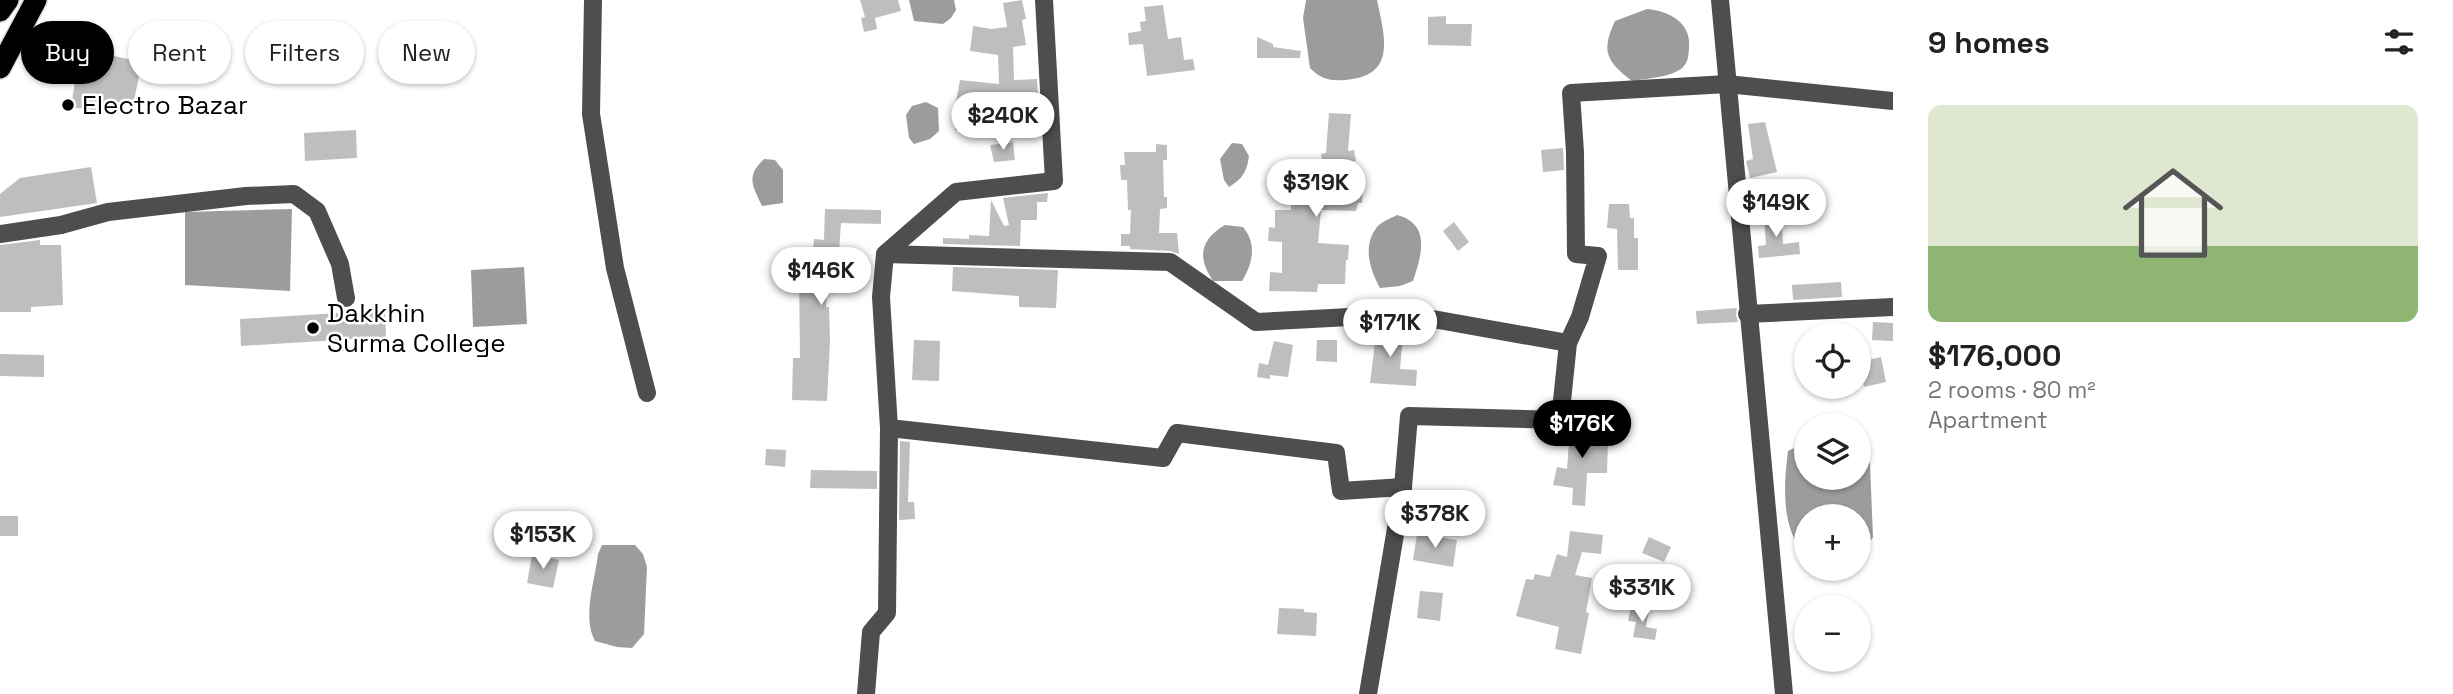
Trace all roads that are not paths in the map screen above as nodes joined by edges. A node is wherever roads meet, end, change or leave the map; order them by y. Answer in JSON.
{"nodes":[{"id":1,"x":8,"y":0,"type":"edge"},
{"id":2,"x":37,"y":0,"type":"edge"},
{"id":3,"x":593,"y":0,"type":"edge"},
{"id":4,"x":1044,"y":0,"type":"edge"},
{"id":5,"x":1720,"y":0,"type":"edge"},
{"id":6,"x":0,"y":11,"type":"edge"},
{"id":7,"x":0,"y":68,"type":"edge"},
{"id":8,"x":1727,"y":84,"type":"junction"},
{"id":9,"x":1893,"y":101,"type":"edge"},
{"id":10,"x":0,"y":234,"type":"edge"},
{"id":11,"x":885,"y":254,"type":"junction"},
{"id":12,"x":345,"y":298,"type":"dead end"},
{"id":13,"x":1893,"y":307,"type":"edge"},
{"id":14,"x":1747,"y":314,"type":"junction"},
{"id":15,"x":1568,"y":343,"type":"junction"},
{"id":16,"x":647,"y":393,"type":"dead end"},
{"id":17,"x":889,"y":428,"type":"junction"},
{"id":18,"x":1403,"y":487,"type":"junction"},
{"id":19,"x":866,"y":694,"type":"edge"},
{"id":20,"x":1368,"y":694,"type":"edge"},
{"id":21,"x":1784,"y":694,"type":"edge"}],
"edges":[{"from":1,"to":6,"type":"highway"},
{"from":2,"to":7,"type":"highway"},
{"from":3,"to":16,"type":"street"},
{"from":4,"to":11,"type":"street"},
{"from":5,"to":8,"type":"street"},
{"from":8,"to":9,"type":"street"},
{"from":8,"to":14,"type":"street"},
{"from":8,"to":15,"type":"street"},
{"from":10,"to":12,"type":"street"},
{"from":11,"to":15,"type":"street"},
{"from":11,"to":17,"type":"street"},
{"from":13,"to":14,"type":"street"},
{"from":14,"to":21,"type":"street"},
{"from":15,"to":18,"type":"street"},
{"from":17,"to":18,"type":"street"},
{"from":17,"to":19,"type":"street"},
{"from":18,"to":20,"type":"street"}]}
